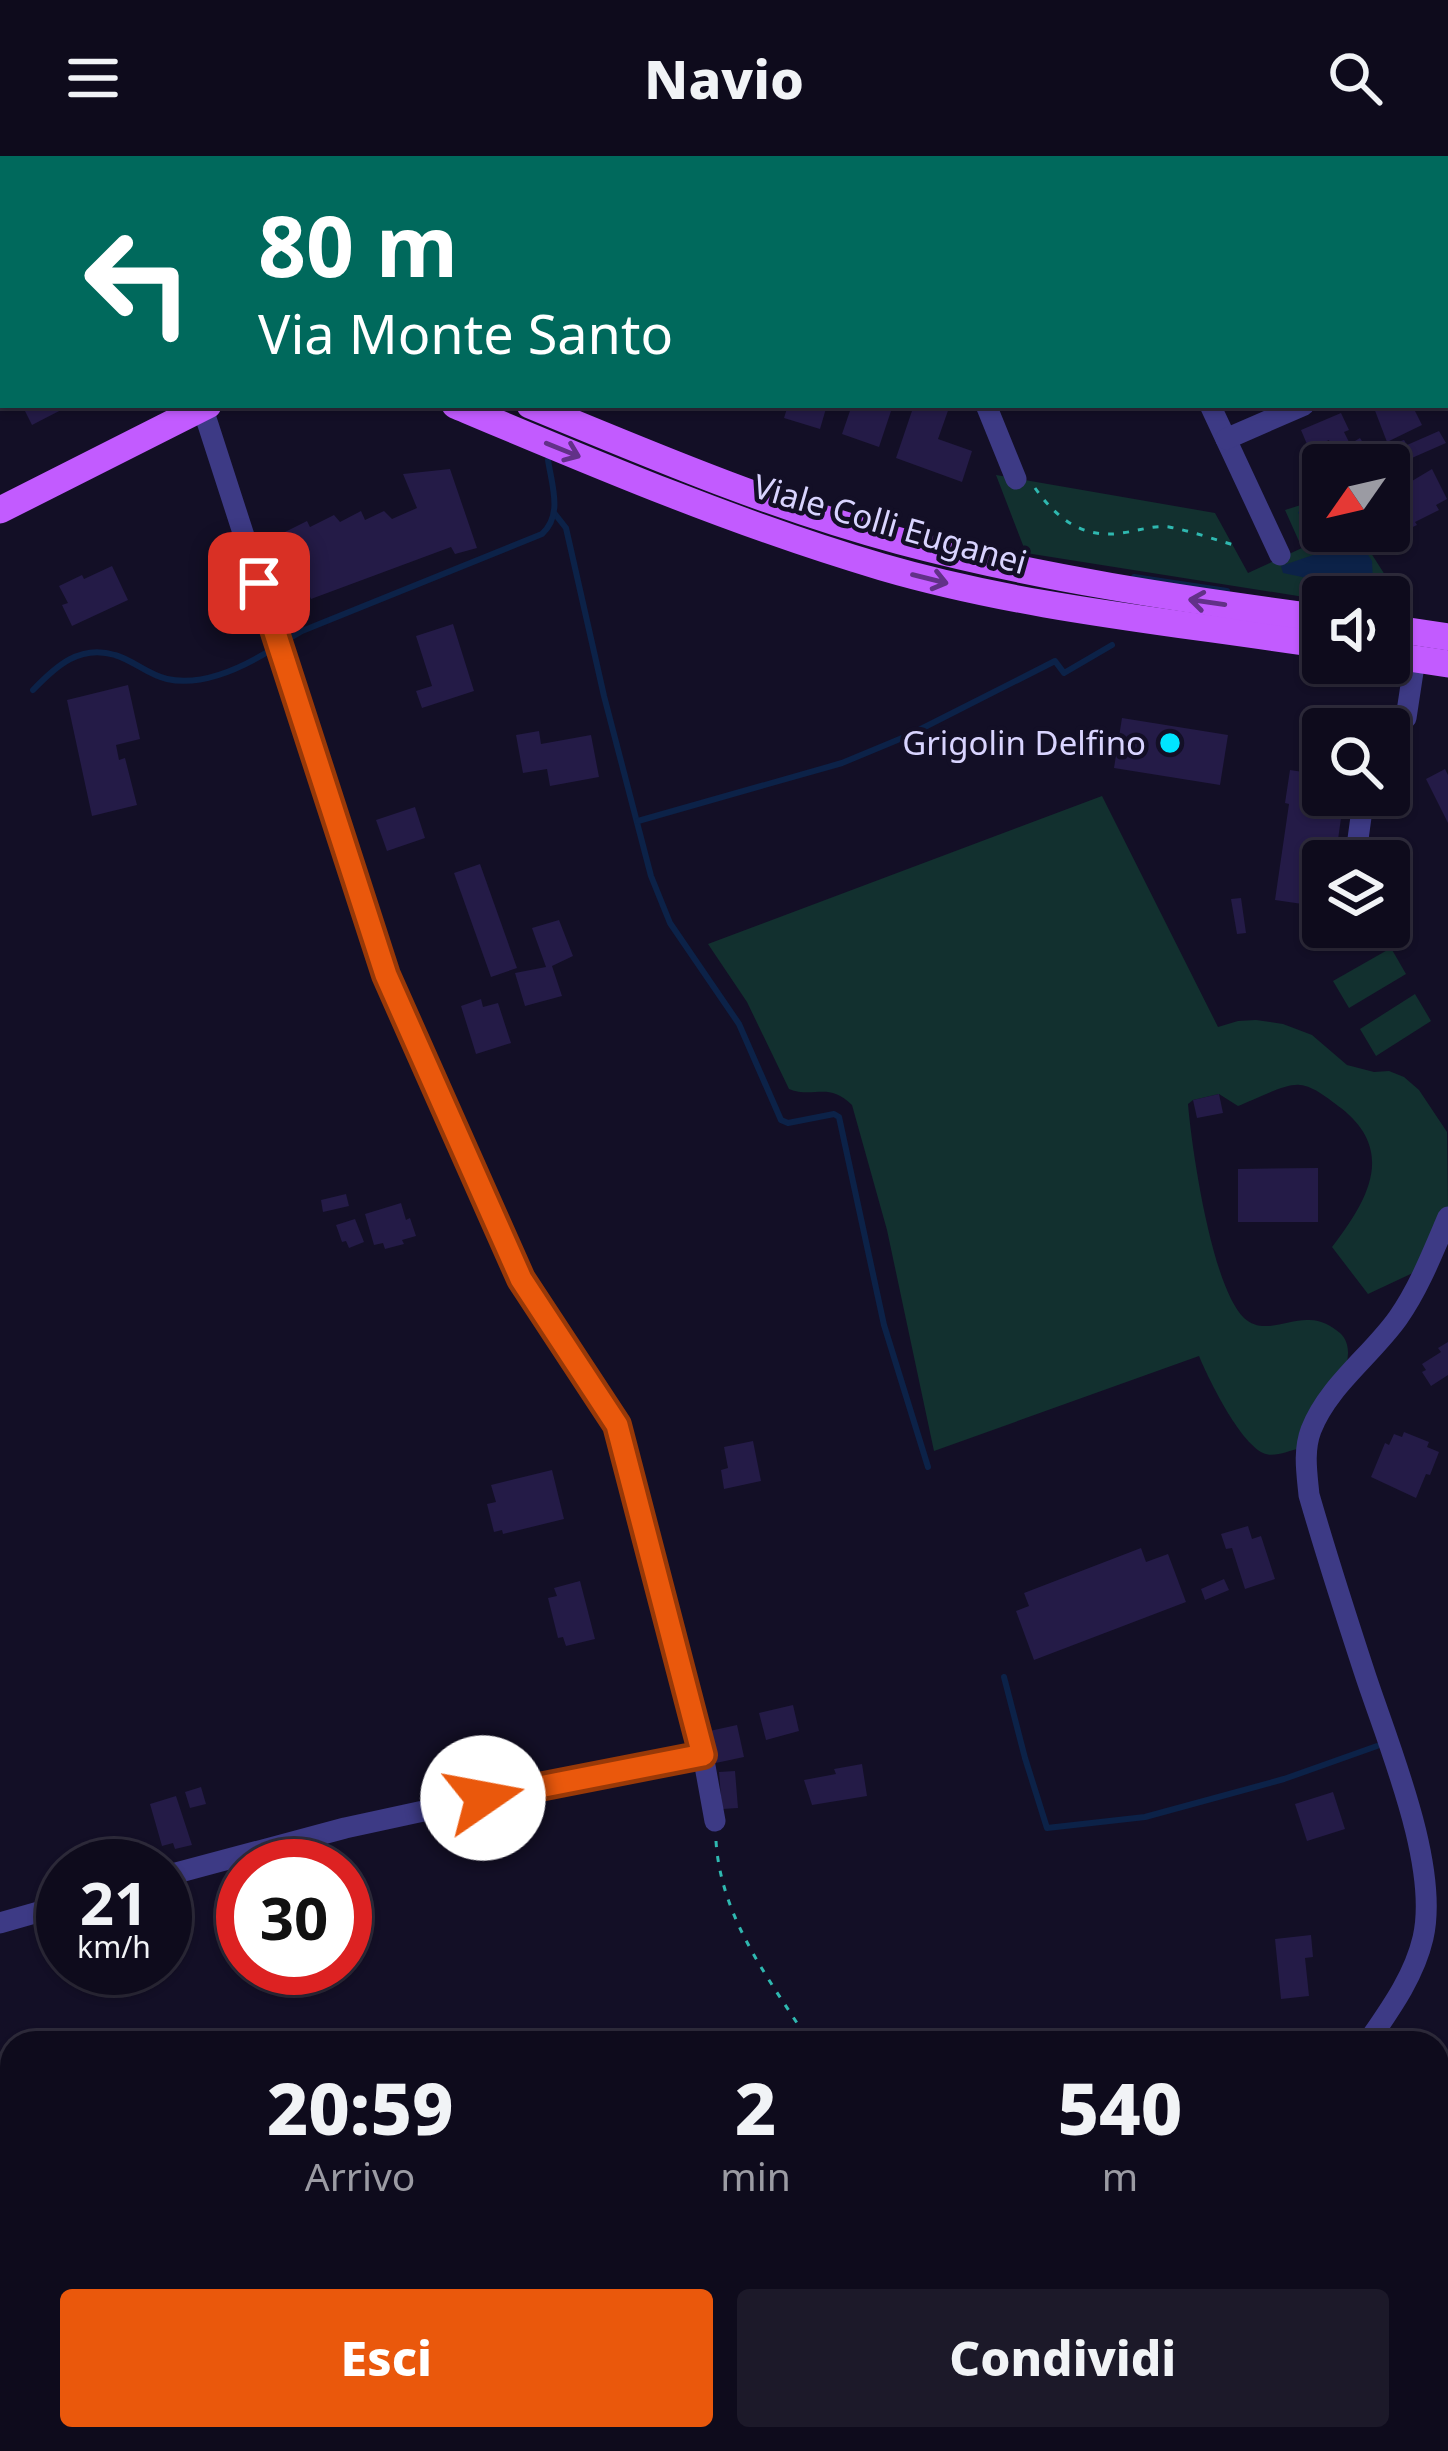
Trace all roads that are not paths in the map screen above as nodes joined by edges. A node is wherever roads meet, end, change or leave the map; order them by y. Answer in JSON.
{"nodes":[{"id":1,"x":204,"y":408,"type":"edge"},
{"id":2,"x":209,"y":408,"type":"edge"},
{"id":3,"x":461,"y":408,"type":"edge"},
{"id":4,"x":537,"y":408,"type":"edge"},
{"id":5,"x":987,"y":408,"type":"edge"},
{"id":6,"x":1211,"y":408,"type":"edge"},
{"id":7,"x":1297,"y":408,"type":"edge"},
{"id":8,"x":1226,"y":439,"type":"junction"},
{"id":9,"x":1024,"y":482,"type":"road end"},
{"id":10,"x":0,"y":510,"type":"edge"},
{"id":11,"x":1280,"y":555,"type":"dead end"},
{"id":12,"x":1302,"y":615,"type":"edge"},
{"id":13,"x":1410,"y":631,"type":"edge"},
{"id":14,"x":1448,"y":637,"type":"edge"},
{"id":15,"x":1302,"y":642,"type":"edge"},
{"id":16,"x":1410,"y":658,"type":"edge"},
{"id":17,"x":1448,"y":664,"type":"edge"},
{"id":18,"x":1448,"y":1217,"type":"edge"},
{"id":19,"x":703,"y":1755,"type":"junction"},
{"id":20,"x":715,"y":1821,"type":"road end"},
{"id":21,"x":192,"y":1869,"type":"edge"},
{"id":22,"x":36,"y":1913,"type":"edge"},
{"id":23,"x":0,"y":1923,"type":"edge"},
{"id":24,"x":1375,"y":2031,"type":"edge"}],
"edges":[{"from":1,"to":10,"type":"main road"},
{"from":2,"to":19,"type":"street"},
{"from":3,"to":15,"type":"main road","name":"Viale Colli Euganei","one_way":true},
{"from":12,"to":4,"type":"main road","name":"Viale Colli Euganei","one_way":true},
{"from":5,"to":9,"type":"street"},
{"from":6,"to":8,"type":"street"},
{"from":7,"to":8,"type":"street"},
{"from":8,"to":11,"type":"street"},
{"from":13,"to":14,"type":"main road"},
{"from":16,"to":17,"type":"main road"},
{"from":18,"to":24,"type":"street"},
{"from":19,"to":20,"type":"street"},
{"from":19,"to":21,"type":"street"},
{"from":22,"to":23,"type":"street"}]}
